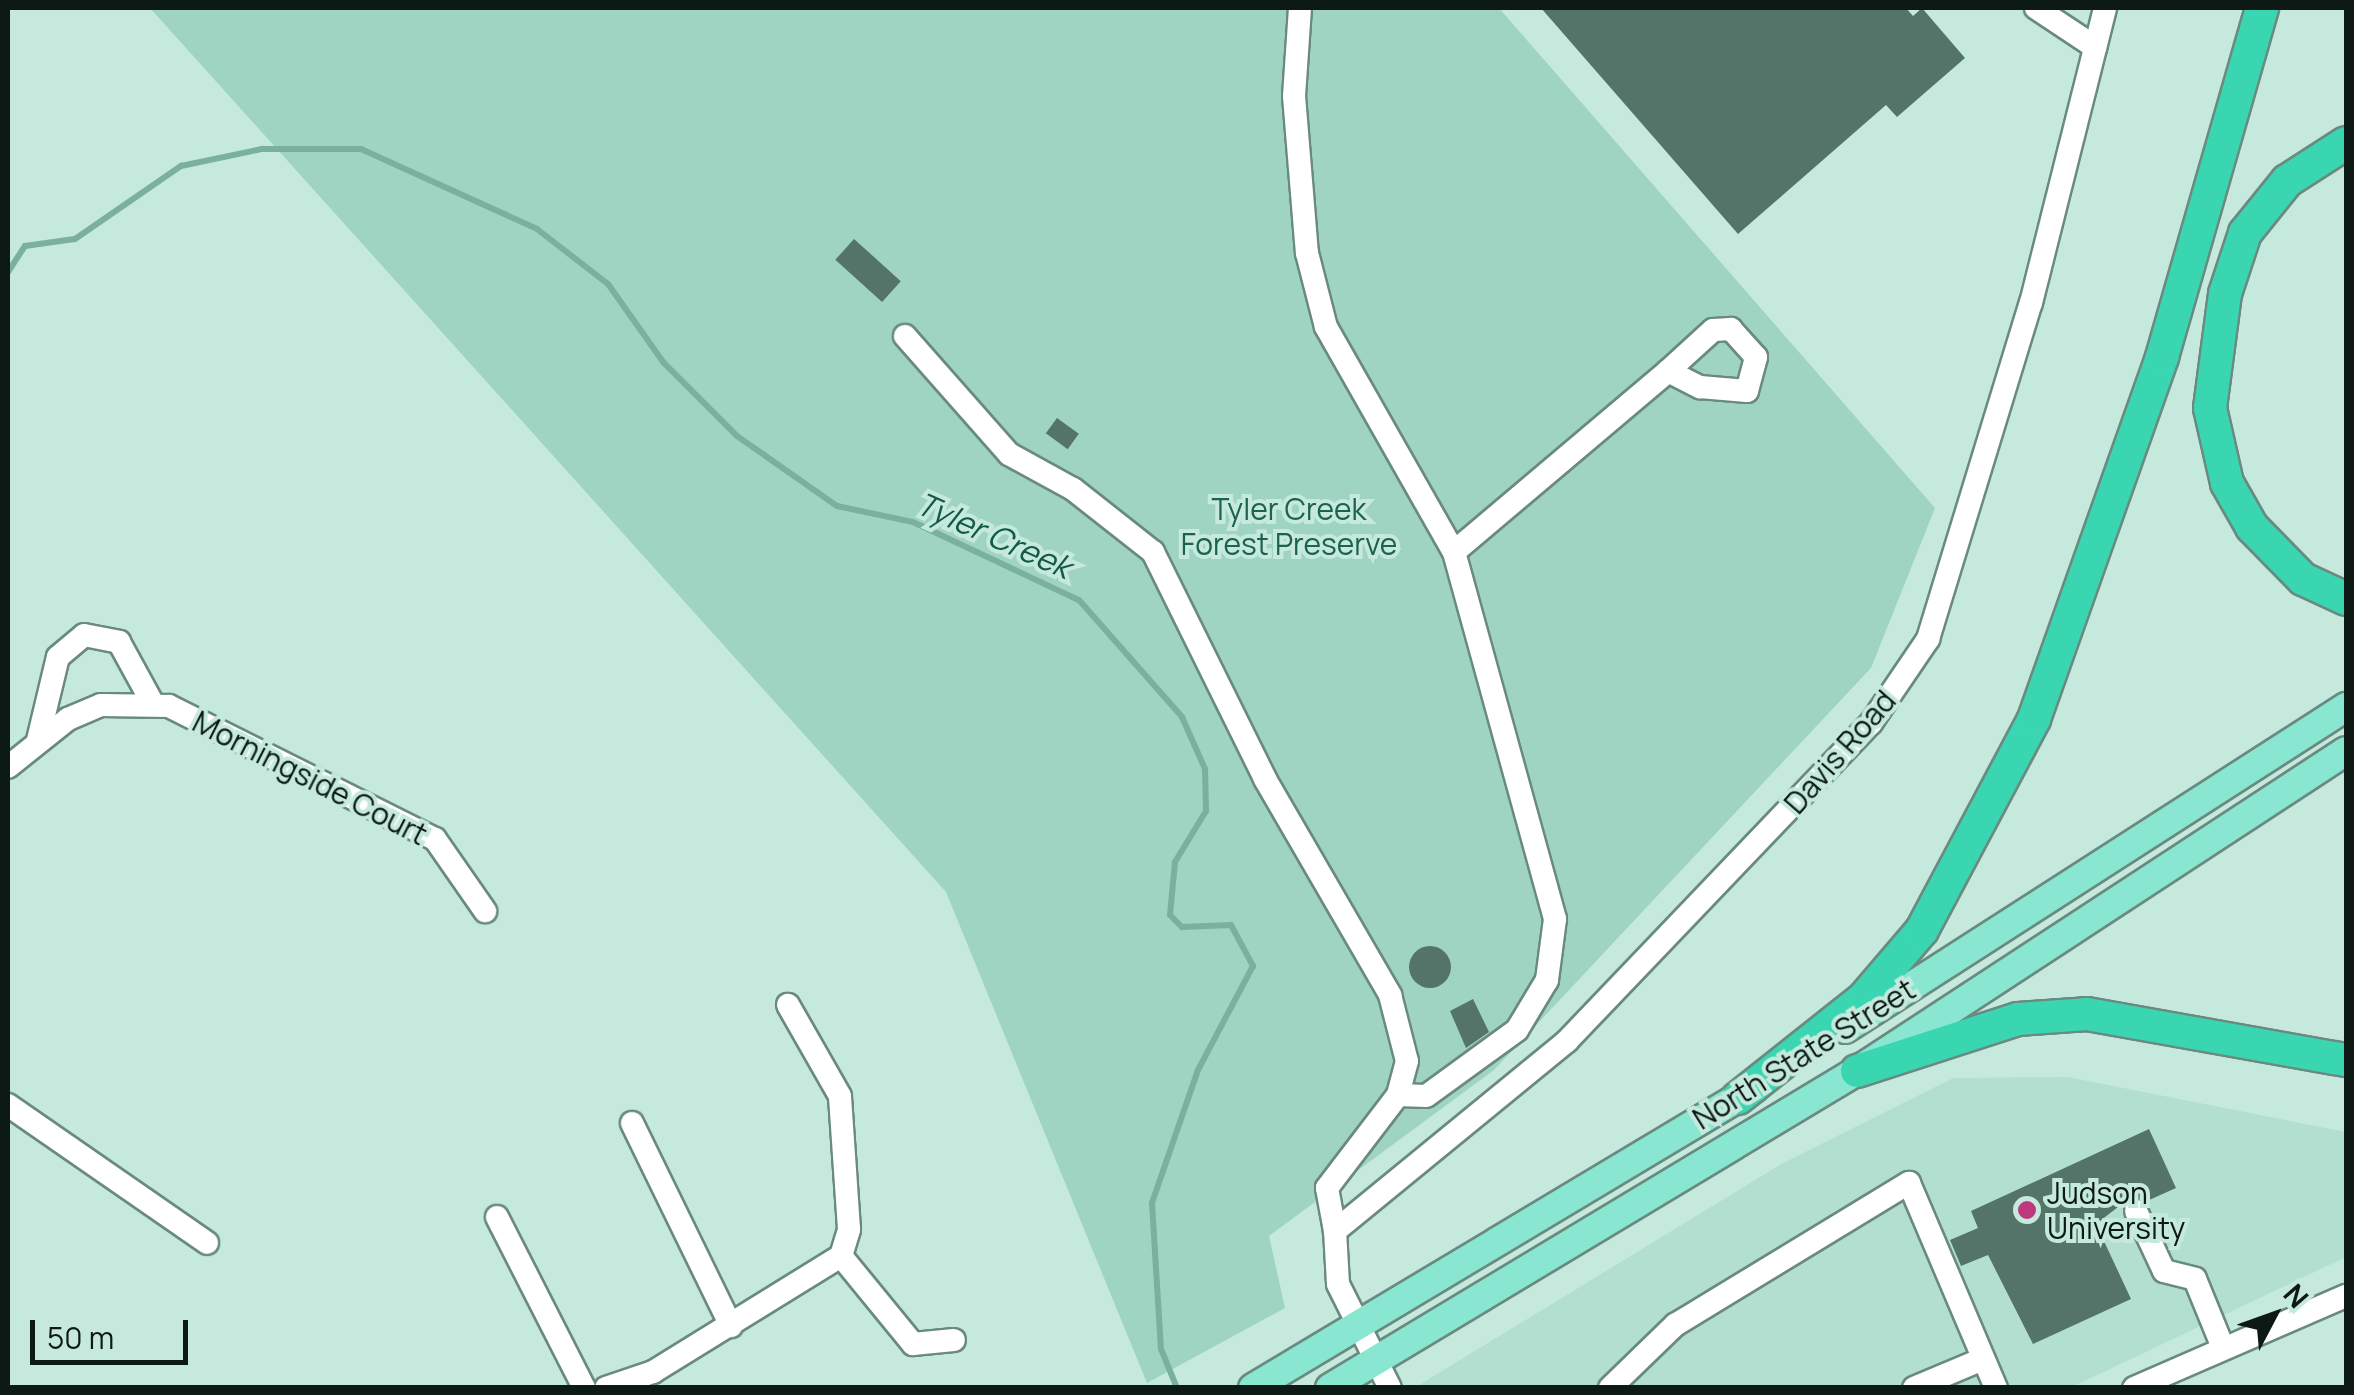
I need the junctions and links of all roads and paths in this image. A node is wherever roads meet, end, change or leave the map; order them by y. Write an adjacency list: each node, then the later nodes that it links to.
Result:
1 (1300, 8): 9 (street)
2 (2105, 8): 5 (street, Davis Road)
3 (2262, 8): 21 (highway)
4 (2043, 10): 5 (street)
5 (2095, 47): 26 (street, Davis Road)
6 (2346, 142): 10 (highway)
7 (905, 336): 20 (street)
8 (1668, 370): 9 (street)
9 (1454, 552): 20 (street)
10 (2346, 599)
11 (152, 704): 13 (street, Morningside Court); 13 (street); 16 (street, Morningside Court)
12 (2346, 707): 21 (main road, North State Street)
13 (38, 740): 15 (street)
14 (2346, 751): 19 (main road, North State Street)
15 (8, 767)
16 (485, 911)
17 (788, 1006): 28 (street)
18 (2346, 1060): 19 (highway)
19 (1857, 1071): 35 (main road, North State Street)
20 (1398, 1095): 26 (street)
21 (1738, 1098): 31 (main road, North State Street)
22 (8, 1105): 27 (street)
23 (632, 1122): 30 (street)
24 (2136, 1211): 33 (street)
25 (498, 1217): 36 (street)
26 (1335, 1231): 31 (street)
27 (207, 1244)
28 (841, 1256): 30 (street); 32 (street)
29 (2346, 1296): 33 (street)
30 (732, 1326): 37 (street)
31 (1358, 1327): 35 (street); 38 (main road, North State Street)
32 (954, 1340)
33 (2222, 1345): 44 (street)
34 (1984, 1359): 41 (street); 42 (street); 43 (street)
35 (1374, 1362): 39 (main road, North State Street); 40 (street)
36 (584, 1388)
37 (606, 1388)
38 (1253, 1388)
39 (1330, 1388)
40 (1390, 1388)
41 (1610, 1388)
42 (1914, 1388)
43 (1996, 1388)
44 (2134, 1388)

